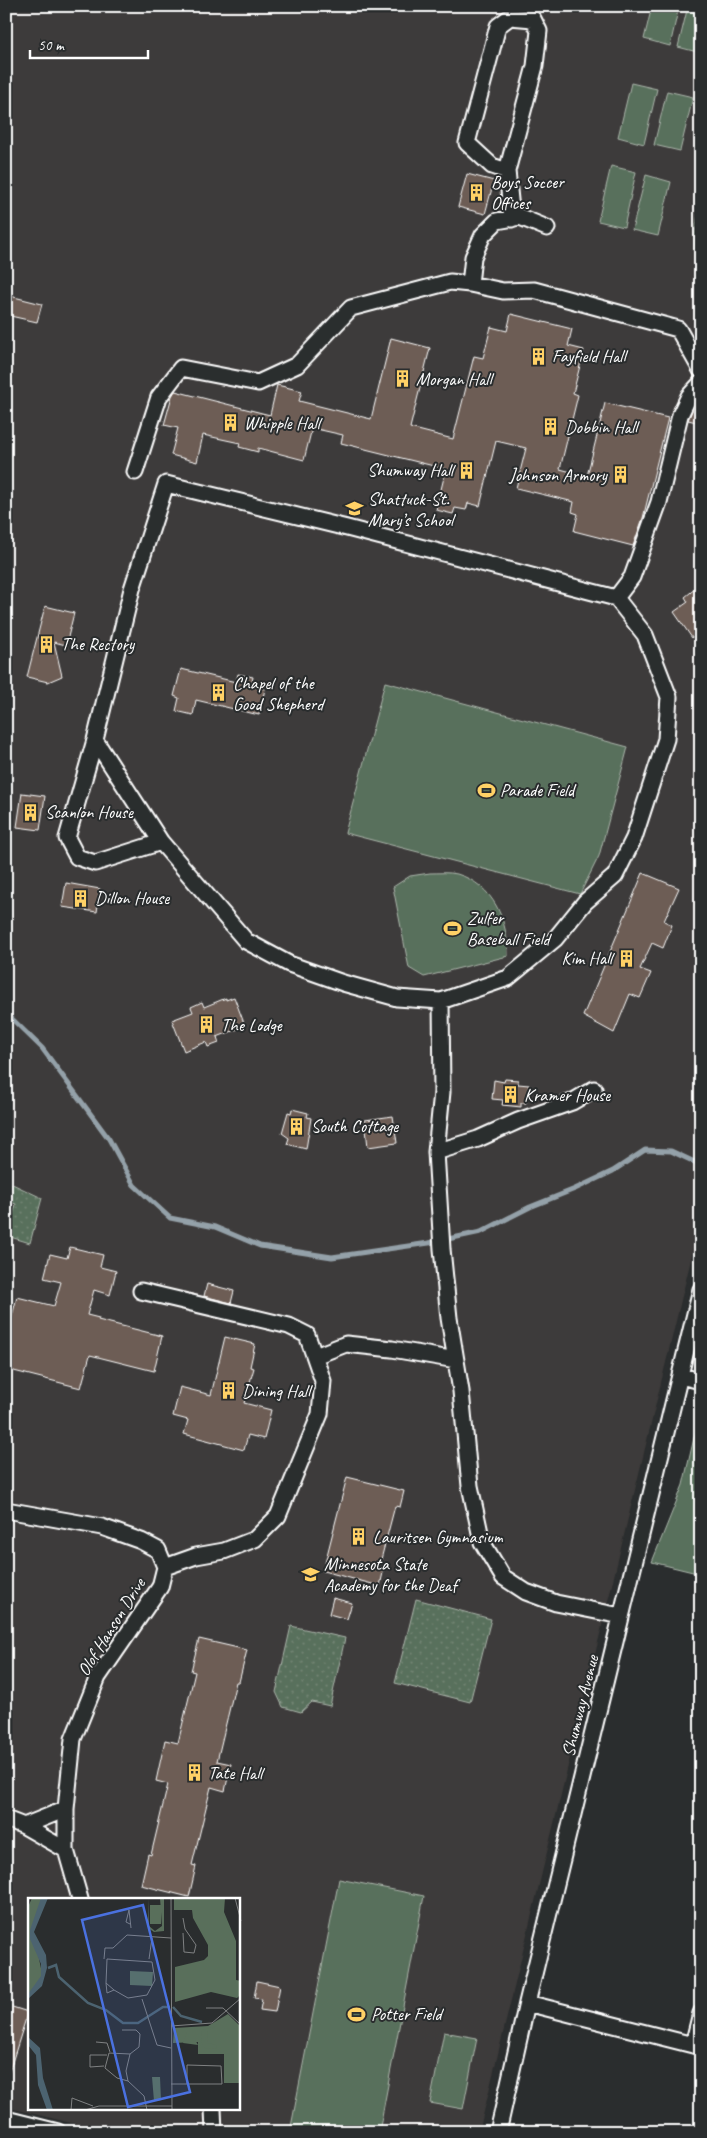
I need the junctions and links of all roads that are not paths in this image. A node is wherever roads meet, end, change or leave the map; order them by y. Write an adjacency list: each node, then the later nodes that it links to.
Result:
1 (508, 172): 1 (street); 2 (street)
2 (512, 218): 3 (street); 4 (street)
3 (546, 228)
4 (470, 284): 5 (street); 7 (street)
5 (701, 370)
6 (701, 383): 8 (street)
7 (135, 472)
8 (616, 598): 9 (street); 11 (street)
9 (96, 740): 10 (street); 10 (street)
10 (161, 842): 11 (street)
11 (441, 1001): 13 (street)
12 (594, 1090): 13 (street)
13 (436, 1152): 17 (street)
14 (701, 1289): 18 (street, Shumway Avenue)
15 (141, 1291): 16 (street)
16 (315, 1356): 17 (street); 21 (street)
17 (456, 1360): 22 (street)
18 (680, 1376): 19 (street); 22 (street, Shumway Avenue)
19 (701, 1381)
20 (6, 1510): 21 (street, Olof Hanson Drive)
21 (165, 1567): 23 (street, Olof Hanson Drive)
22 (621, 1616): 28 (street, Shumway Avenue)
23 (66, 1810): 25 (street); 26 (street, Olof Hanson Drive)
24 (6, 1819): 25 (street)
25 (24, 1826): 26 (street)
26 (66, 1850): 27 (street, Olof Hanson Drive)
27 (80, 1898)
28 (527, 2003): 30 (street); 35 (street, Shumway Avenue)
29 (701, 2013): 30 (street)
30 (697, 2046)
31 (213, 2110): 34 (street)
32 (6, 2119): 33 (street)
33 (58, 2132)
34 (214, 2132)
35 (498, 2132)

